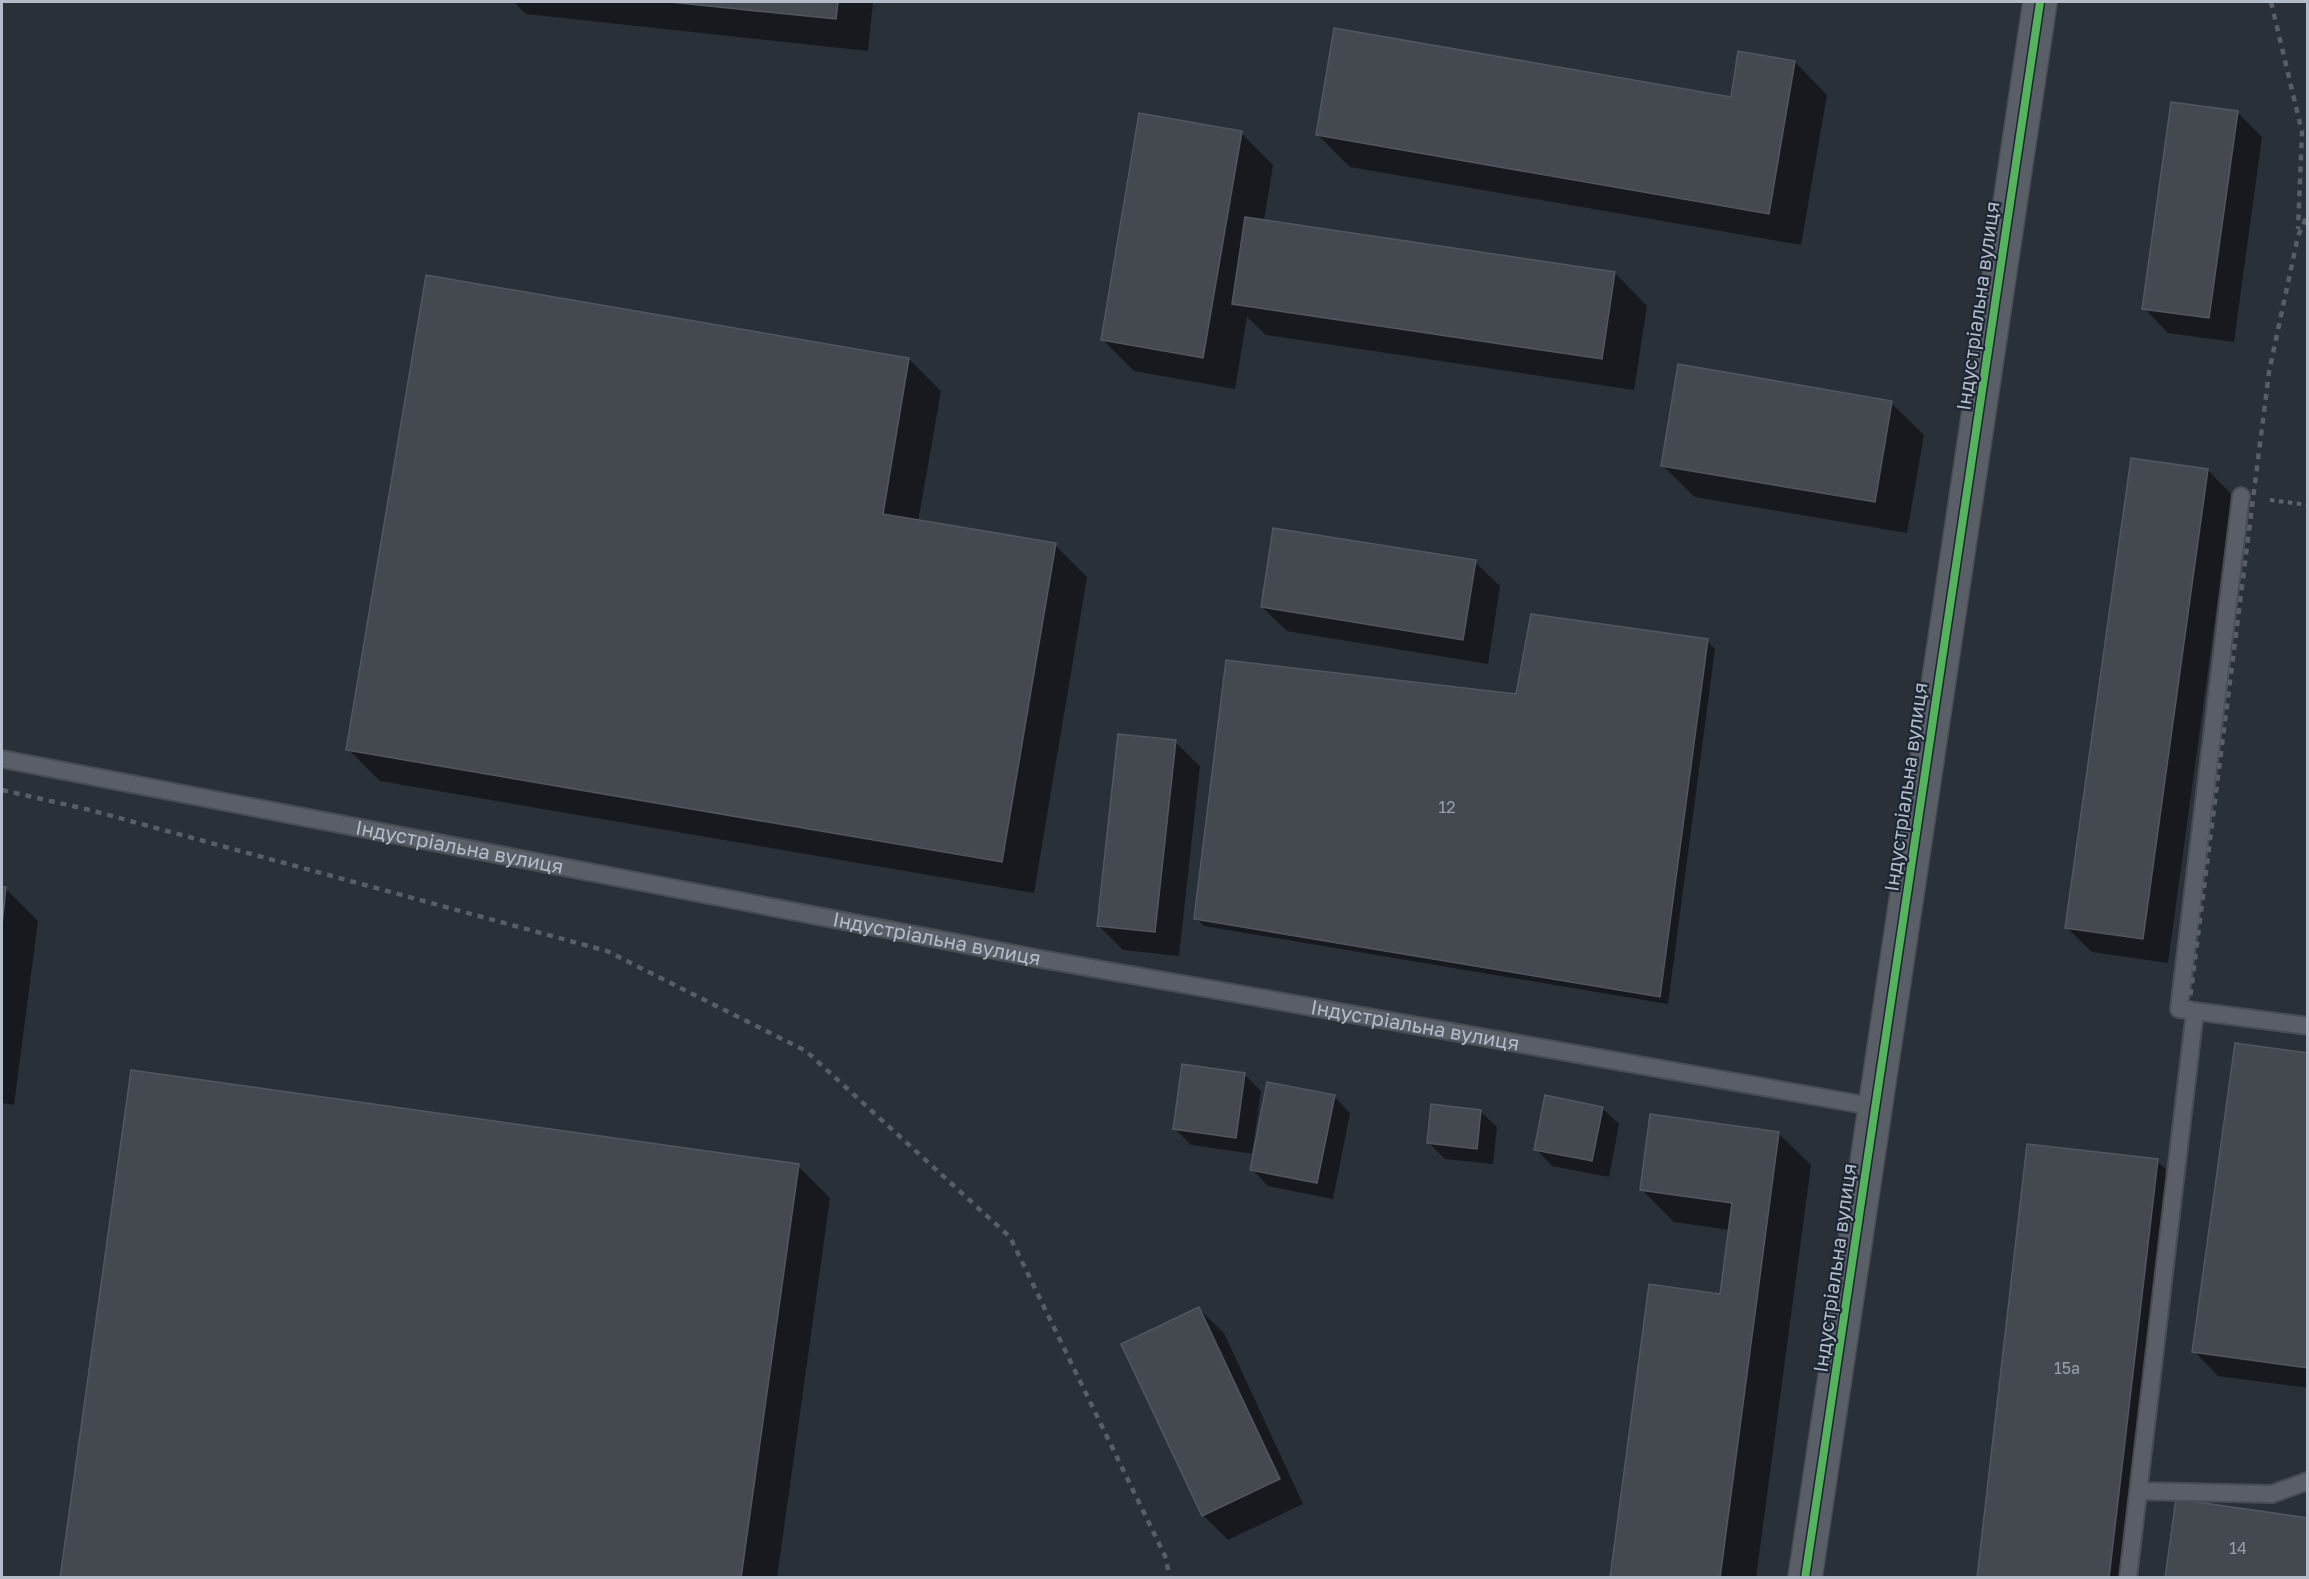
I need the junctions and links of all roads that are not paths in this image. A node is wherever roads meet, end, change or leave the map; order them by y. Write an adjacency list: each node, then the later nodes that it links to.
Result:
1 (2040, 2): 6 (street, Індустріальна вулиця)
2 (2241, 496): 4 (lane)
3 (2, 759): 6 (lane, Індустріальна вулиця)
4 (2195, 1011): 5 (lane); 8 (lane)
5 (2307, 1026)
6 (1875, 1107): 9 (street, Індустріальна вулиця)
7 (2307, 1481): 8 (lane)
8 (2139, 1491): 10 (lane)
9 (1805, 1578)
10 (2128, 1578)

